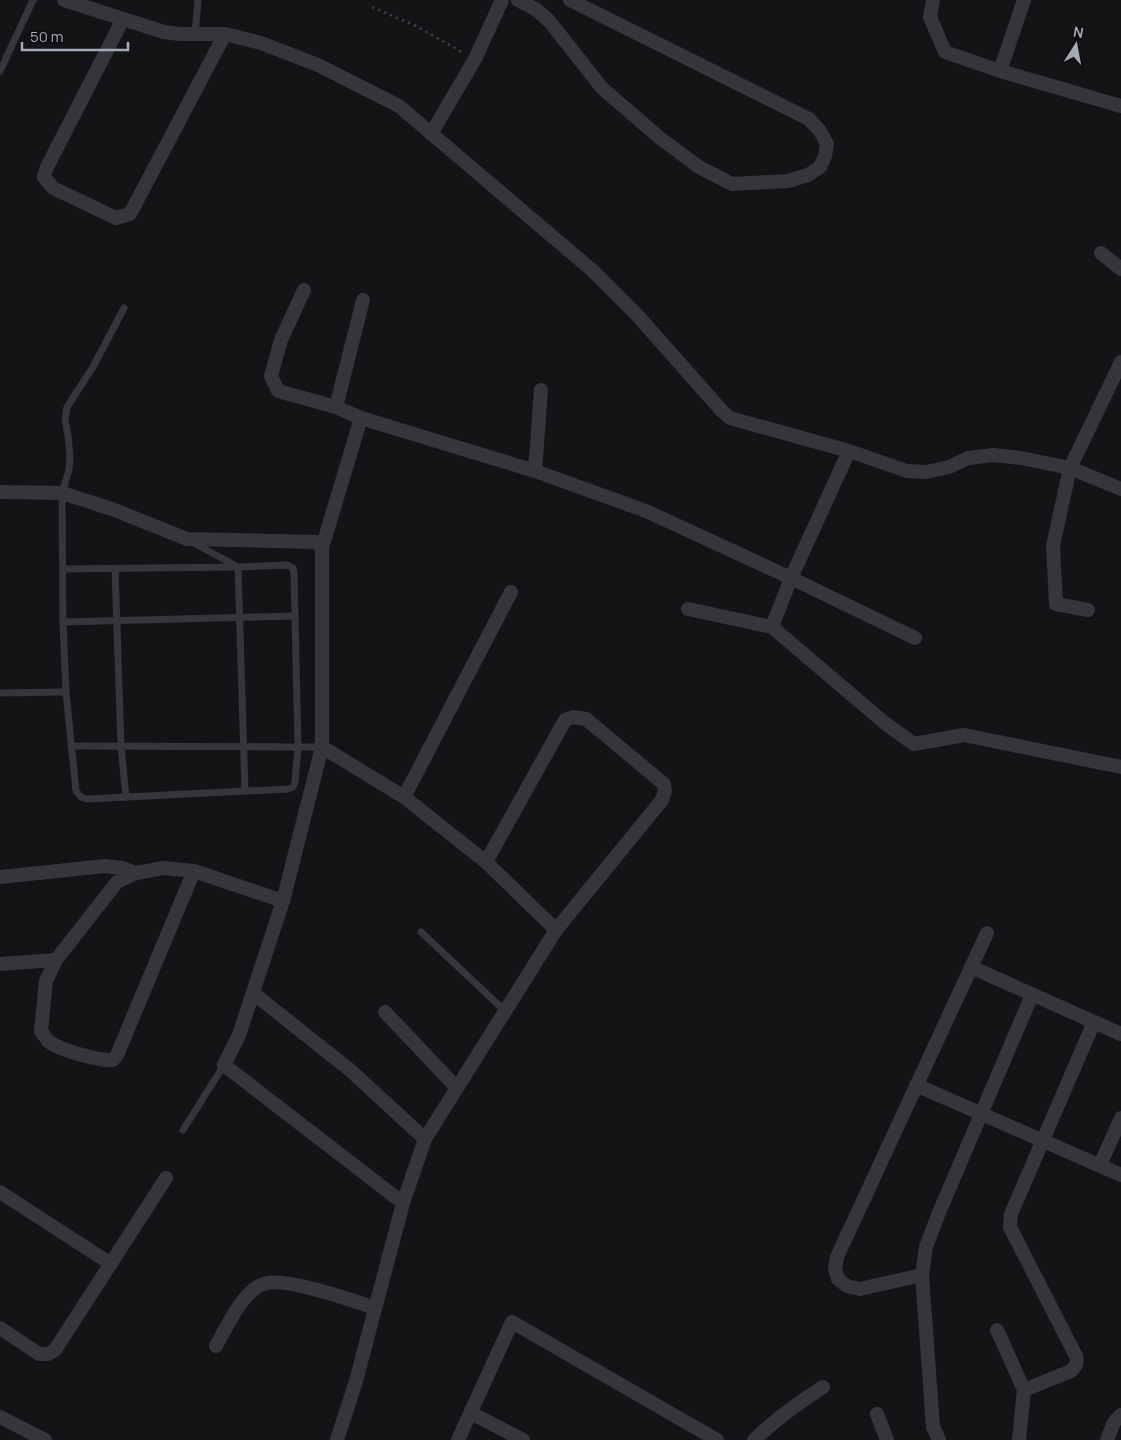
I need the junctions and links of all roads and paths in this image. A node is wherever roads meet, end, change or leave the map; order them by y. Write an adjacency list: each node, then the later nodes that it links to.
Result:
1 (33, 0): 14 (lane)
2 (64, 0): 10 (street)
3 (198, 0): 11 (lane)
4 (502, 0): 13 (street)
5 (518, 0): 6 (street)
6 (570, 0)
7 (933, 0): 15 (street)
8 (1024, 0): 15 (street)
9 (372, 7): 13 (path)
10 (123, 19): 11 (street); 12 (street)
11 (195, 34): 12 (street)
12 (225, 34): 17 (street)
13 (475, 59): 17 (street)
14 (0, 71)
15 (1000, 71): 16 (street)
16 (1121, 106)
17 (431, 134): 27 (street)
18 (1102, 253): 19 (street)
19 (1121, 269)
20 (304, 290): 25 (street)
21 (363, 300): 25 (street)
22 (124, 308): 32 (lane)
23 (1121, 362): 28 (street)
24 (541, 390): 29 (street)
25 (336, 407): 26 (street)
26 (361, 418): 29 (street); 34 (street)
27 (849, 451): 28 (street); 38 (street)
28 (1070, 468): 30 (street); 41 (street)
29 (535, 471): 38 (street)
30 (1121, 489)
31 (0, 492): 32 (street)
32 (62, 493): 33 (street); 37 (lane)
33 (187, 540): 34 (street); 35 (lane)
34 (322, 548): 54 (street)
35 (238, 567): 36 (lane); 42 (lane); 43 (lane)
36 (115, 568): 37 (lane); 44 (lane)
37 (63, 569): 45 (lane)
38 (791, 578): 46 (street); 47 (street)
39 (511, 592): 57 (street)
40 (688, 609): 46 (street)
41 (1088, 610)
42 (295, 616): 43 (lane); 53 (lane)
43 (240, 618): 44 (lane); 52 (lane)
44 (118, 621): 45 (lane); 51 (lane)
45 (63, 622): 48 (lane)
46 (772, 627): 55 (street)
47 (915, 638)
48 (66, 692): 49 (lane); 50 (lane)
49 (0, 693)
50 (71, 746): 51 (lane); 58 (lane)
51 (121, 746): 52 (lane); 58 (lane)
52 (243, 747): 53 (lane); 56 (lane)
53 (298, 747): 54 (lane); 56 (lane)
54 (322, 747): 57 (street); 63 (street)
55 (1121, 767)
56 (245, 791): 58 (lane)
57 (404, 796): 59 (street)
58 (126, 797)
59 (486, 862): 64 (street); 64 (street)
60 (194, 871): 61 (street); 63 (street); 67 (street)
61 (136, 873): 62 (street); 67 (street)
62 (0, 878)
63 (283, 901): 70 (street)
64 (556, 930): 73 (street)
65 (421, 932): 73 (lane)
66 (987, 933): 69 (street)
67 (56, 960): 68 (street)
68 (0, 964)
69 (971, 967): 71 (street); 77 (street)
70 (252, 993): 76 (street); 82 (street)
71 (1032, 995): 74 (street); 79 (street)
72 (385, 1012): 78 (street)
73 (505, 1012): 78 (street)
74 (1094, 1022): 75 (street); 83 (street)
75 (1121, 1034)
76 (224, 1065): 81 (lane); 88 (street)
77 (916, 1085): 79 (street); 90 (street)
78 (457, 1088): 82 (street)
79 (981, 1113): 83 (street); 90 (street)
80 (1121, 1118): 84 (street)
81 (184, 1130)
82 (425, 1139): 88 (street)
83 (1042, 1142): 84 (street); 96 (street)
84 (1100, 1165): 85 (street)
85 (1121, 1175)
86 (166, 1178): 89 (street)
87 (0, 1192): 89 (street)
88 (402, 1203): 91 (street)
89 (111, 1264): 92 (street)
90 (922, 1275): 108 (street)
91 (376, 1308): 94 (street); 102 (street)
92 (0, 1328)
93 (996, 1330): 96 (street)
94 (216, 1346)
95 (823, 1387): 106 (street)
96 (1024, 1390): 109 (street)
97 (471, 1413): 103 (street); 104 (street); 105 (street)
98 (877, 1414): 107 (street)
99 (1121, 1414): 110 (street)
100 (0, 1417): 101 (street)
101 (45, 1440)
102 (337, 1440)
103 (458, 1440)
104 (523, 1440)
105 (717, 1440)
106 (754, 1440)
107 (887, 1440)
108 (939, 1440)
109 (1019, 1440)
110 (1107, 1440)

